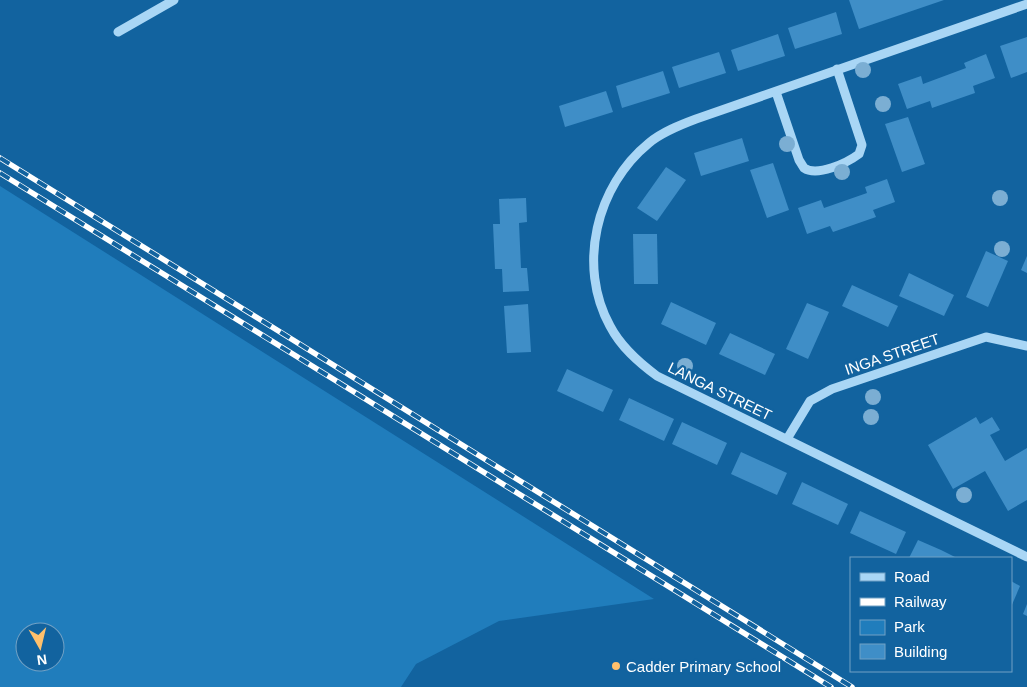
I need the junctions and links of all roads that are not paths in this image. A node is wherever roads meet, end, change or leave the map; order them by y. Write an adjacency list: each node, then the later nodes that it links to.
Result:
1 (174, 0): 3 (street)
2 (1027, 4): 4 (street, LANGA STREET)
3 (118, 32)
4 (837, 69): 5 (street, LANGA STREET); 5 (street)
5 (776, 92): 7 (street, LANGA STREET)
6 (1027, 346): 7 (street, INGA STREET)
7 (787, 439): 8 (street, LANGA STREET)
8 (1027, 557)

